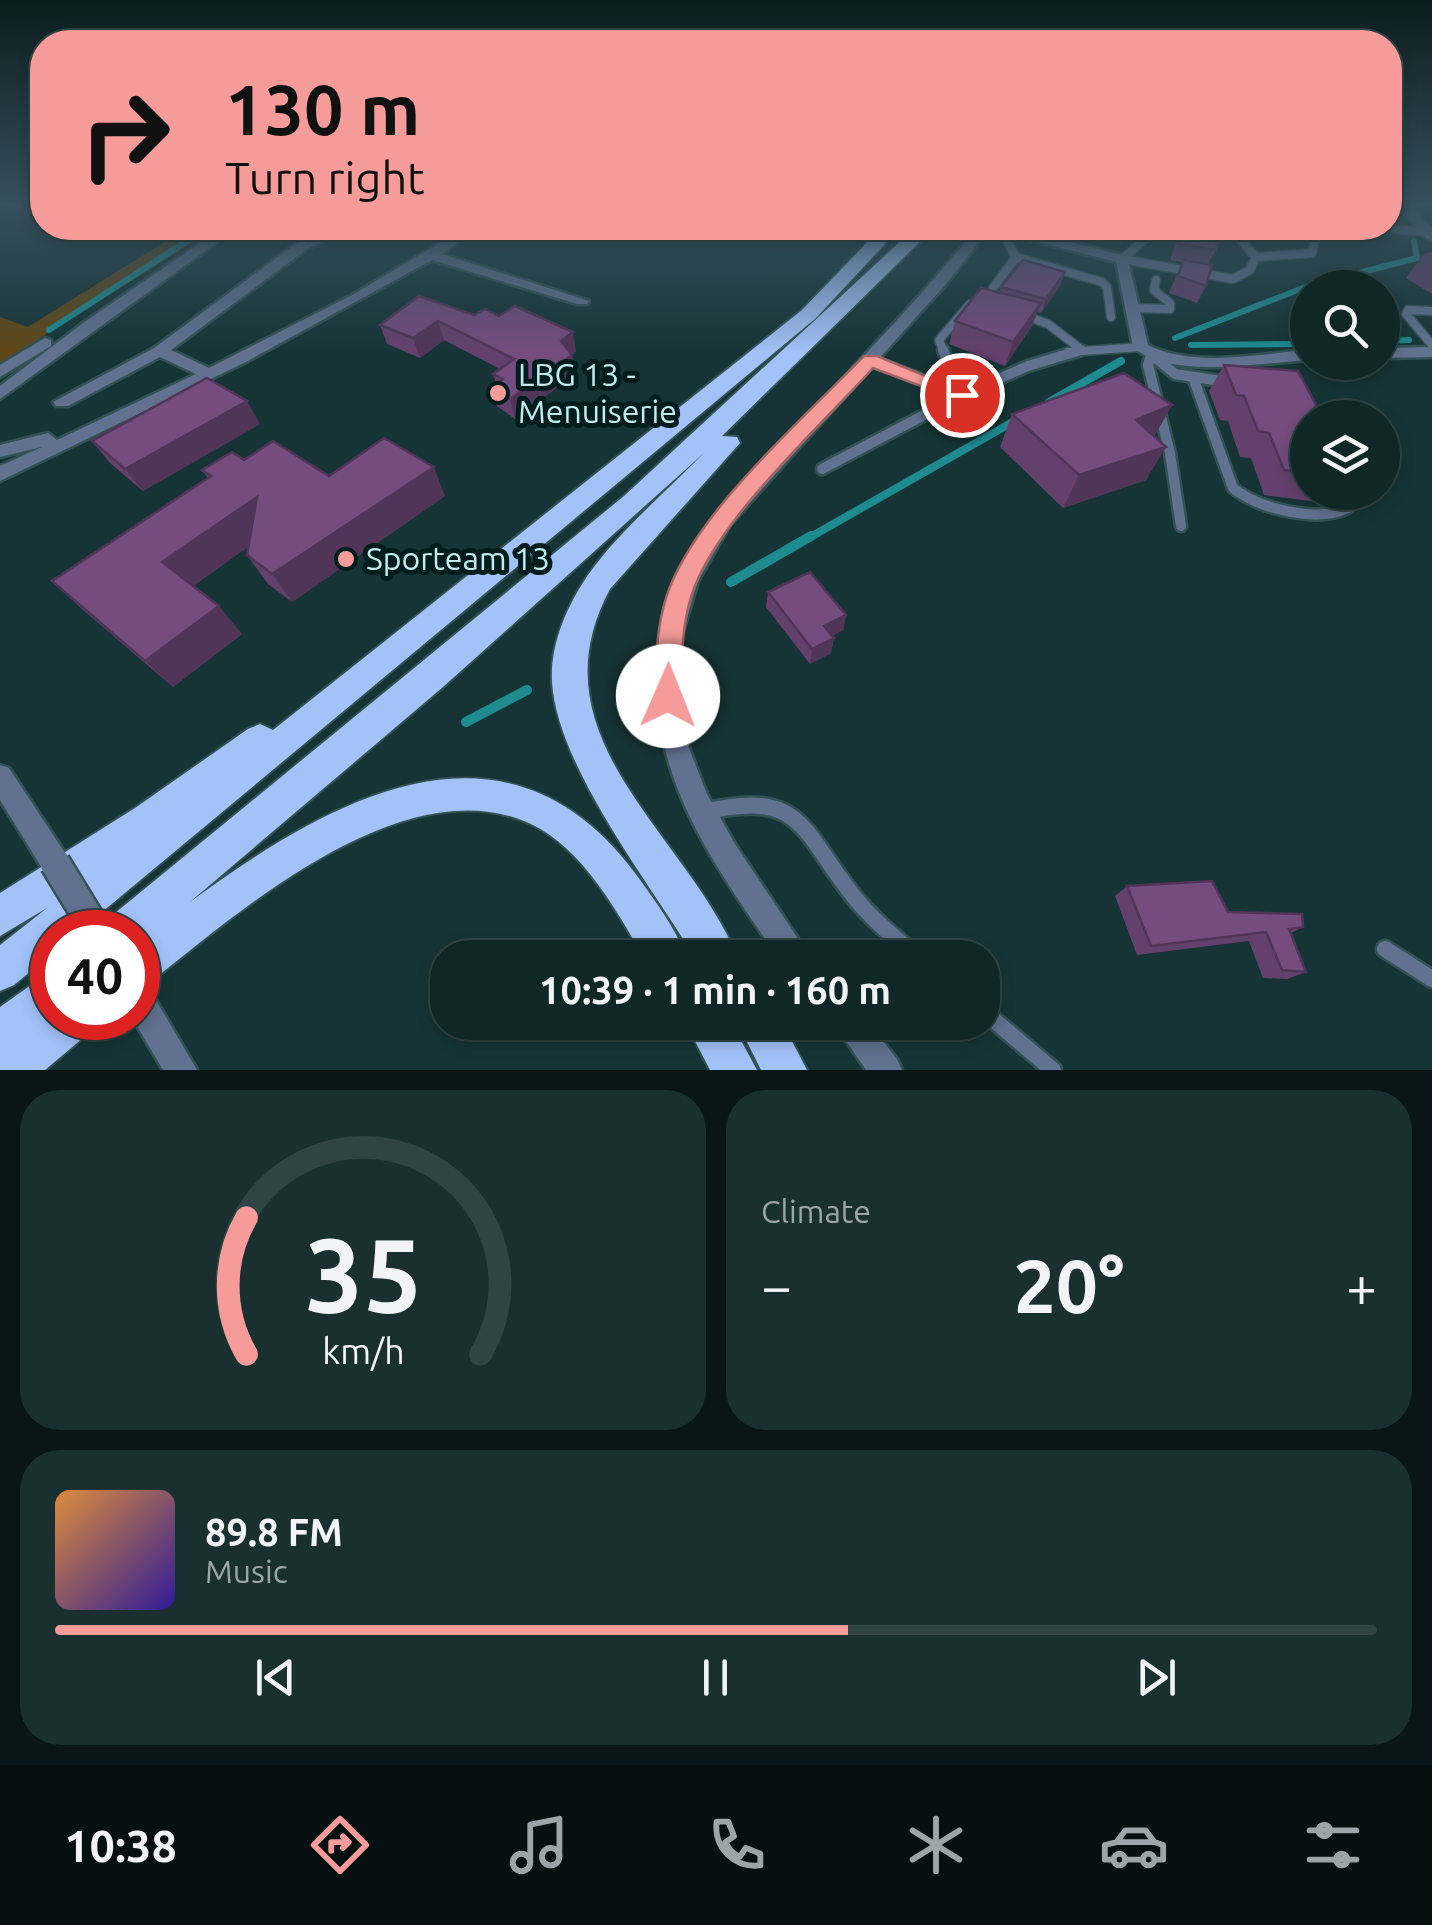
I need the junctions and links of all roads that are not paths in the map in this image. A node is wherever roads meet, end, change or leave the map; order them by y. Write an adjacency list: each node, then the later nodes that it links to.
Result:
1 (190, 253): 33 (street)
2 (194, 253): 37 (street)
3 (293, 253): 28 (street)
4 (434, 253): 14 (street)
5 (868, 253): 41 (highway)
6 (899, 253): 51 (highway)
7 (915, 253): 54 (highway)
8 (962, 253): 32 (street)
9 (1014, 253): 15 (lane)
10 (1099, 253): 17 (street)
11 (1134, 253): 17 (lane)
12 (1250, 253): 16 (lane)
13 (1312, 253): 16 (lane)
14 (431, 255): 20 (street); 34 (street)
15 (1016, 257): 19 (lane); 25 (lane)
16 (1256, 258): 17 (lane)
17 (1122, 259): 23 (street)
18 (1156, 280): 23 (lane)
19 (992, 288)
20 (582, 301)
21 (986, 302): 38 (lane)
22 (1004, 308): 26 (lane)
23 (1134, 308): 29 (street)
24 (1432, 311): 27 (lane)
25 (1110, 317)
26 (1078, 347): 29 (lane); 38 (lane)
27 (1432, 348): 30 (street)
28 (160, 351): 34 (street); 39 (street)
29 (1146, 351): 31 (street); 35 (lane); 47 (lane)
30 (1400, 351)
31 (1290, 357)
32 (870, 360): 38 (lane); 49 (street)
33 (0, 372)
34 (200, 377): 40 (street); 43 (street)
35 (1194, 380): 36 (lane); 44 (lane)
36 (1232, 382)
37 (0, 394)
38 (962, 395): 42 (lane)
39 (62, 402)
40 (0, 452)
41 (640, 455): 52 (highway); 59 (highway)
42 (822, 470)
43 (0, 474)
44 (1290, 508)
45 (1305, 510): 46 (lane)
46 (1344, 510)
47 (1181, 526)
48 (0, 777): 50 (street, bridge)
49 (700, 812): 55 (street); 56 (lane)
50 (84, 910)
51 (151, 910)
52 (0, 916)
53 (655, 940): 58 (highway)
54 (706, 940)
55 (783, 940)
56 (897, 940)
57 (1385, 949): 60 (lane)
58 (160, 950)
59 (0, 971)
60 (1432, 980)
61 (30, 1009): 63 (highway)
62 (1000, 1025): 74 (lane)
63 (0, 1034)
64 (160, 1036): 70 (street)
65 (47, 1040): 69 (highway)
66 (717, 1040): 71 (highway)
67 (768, 1040): 72 (highway)
68 (862, 1040): 73 (street)
69 (11, 1070)
70 (181, 1070)
71 (735, 1070)
72 (785, 1070)
73 (886, 1070)
74 (1053, 1070)

